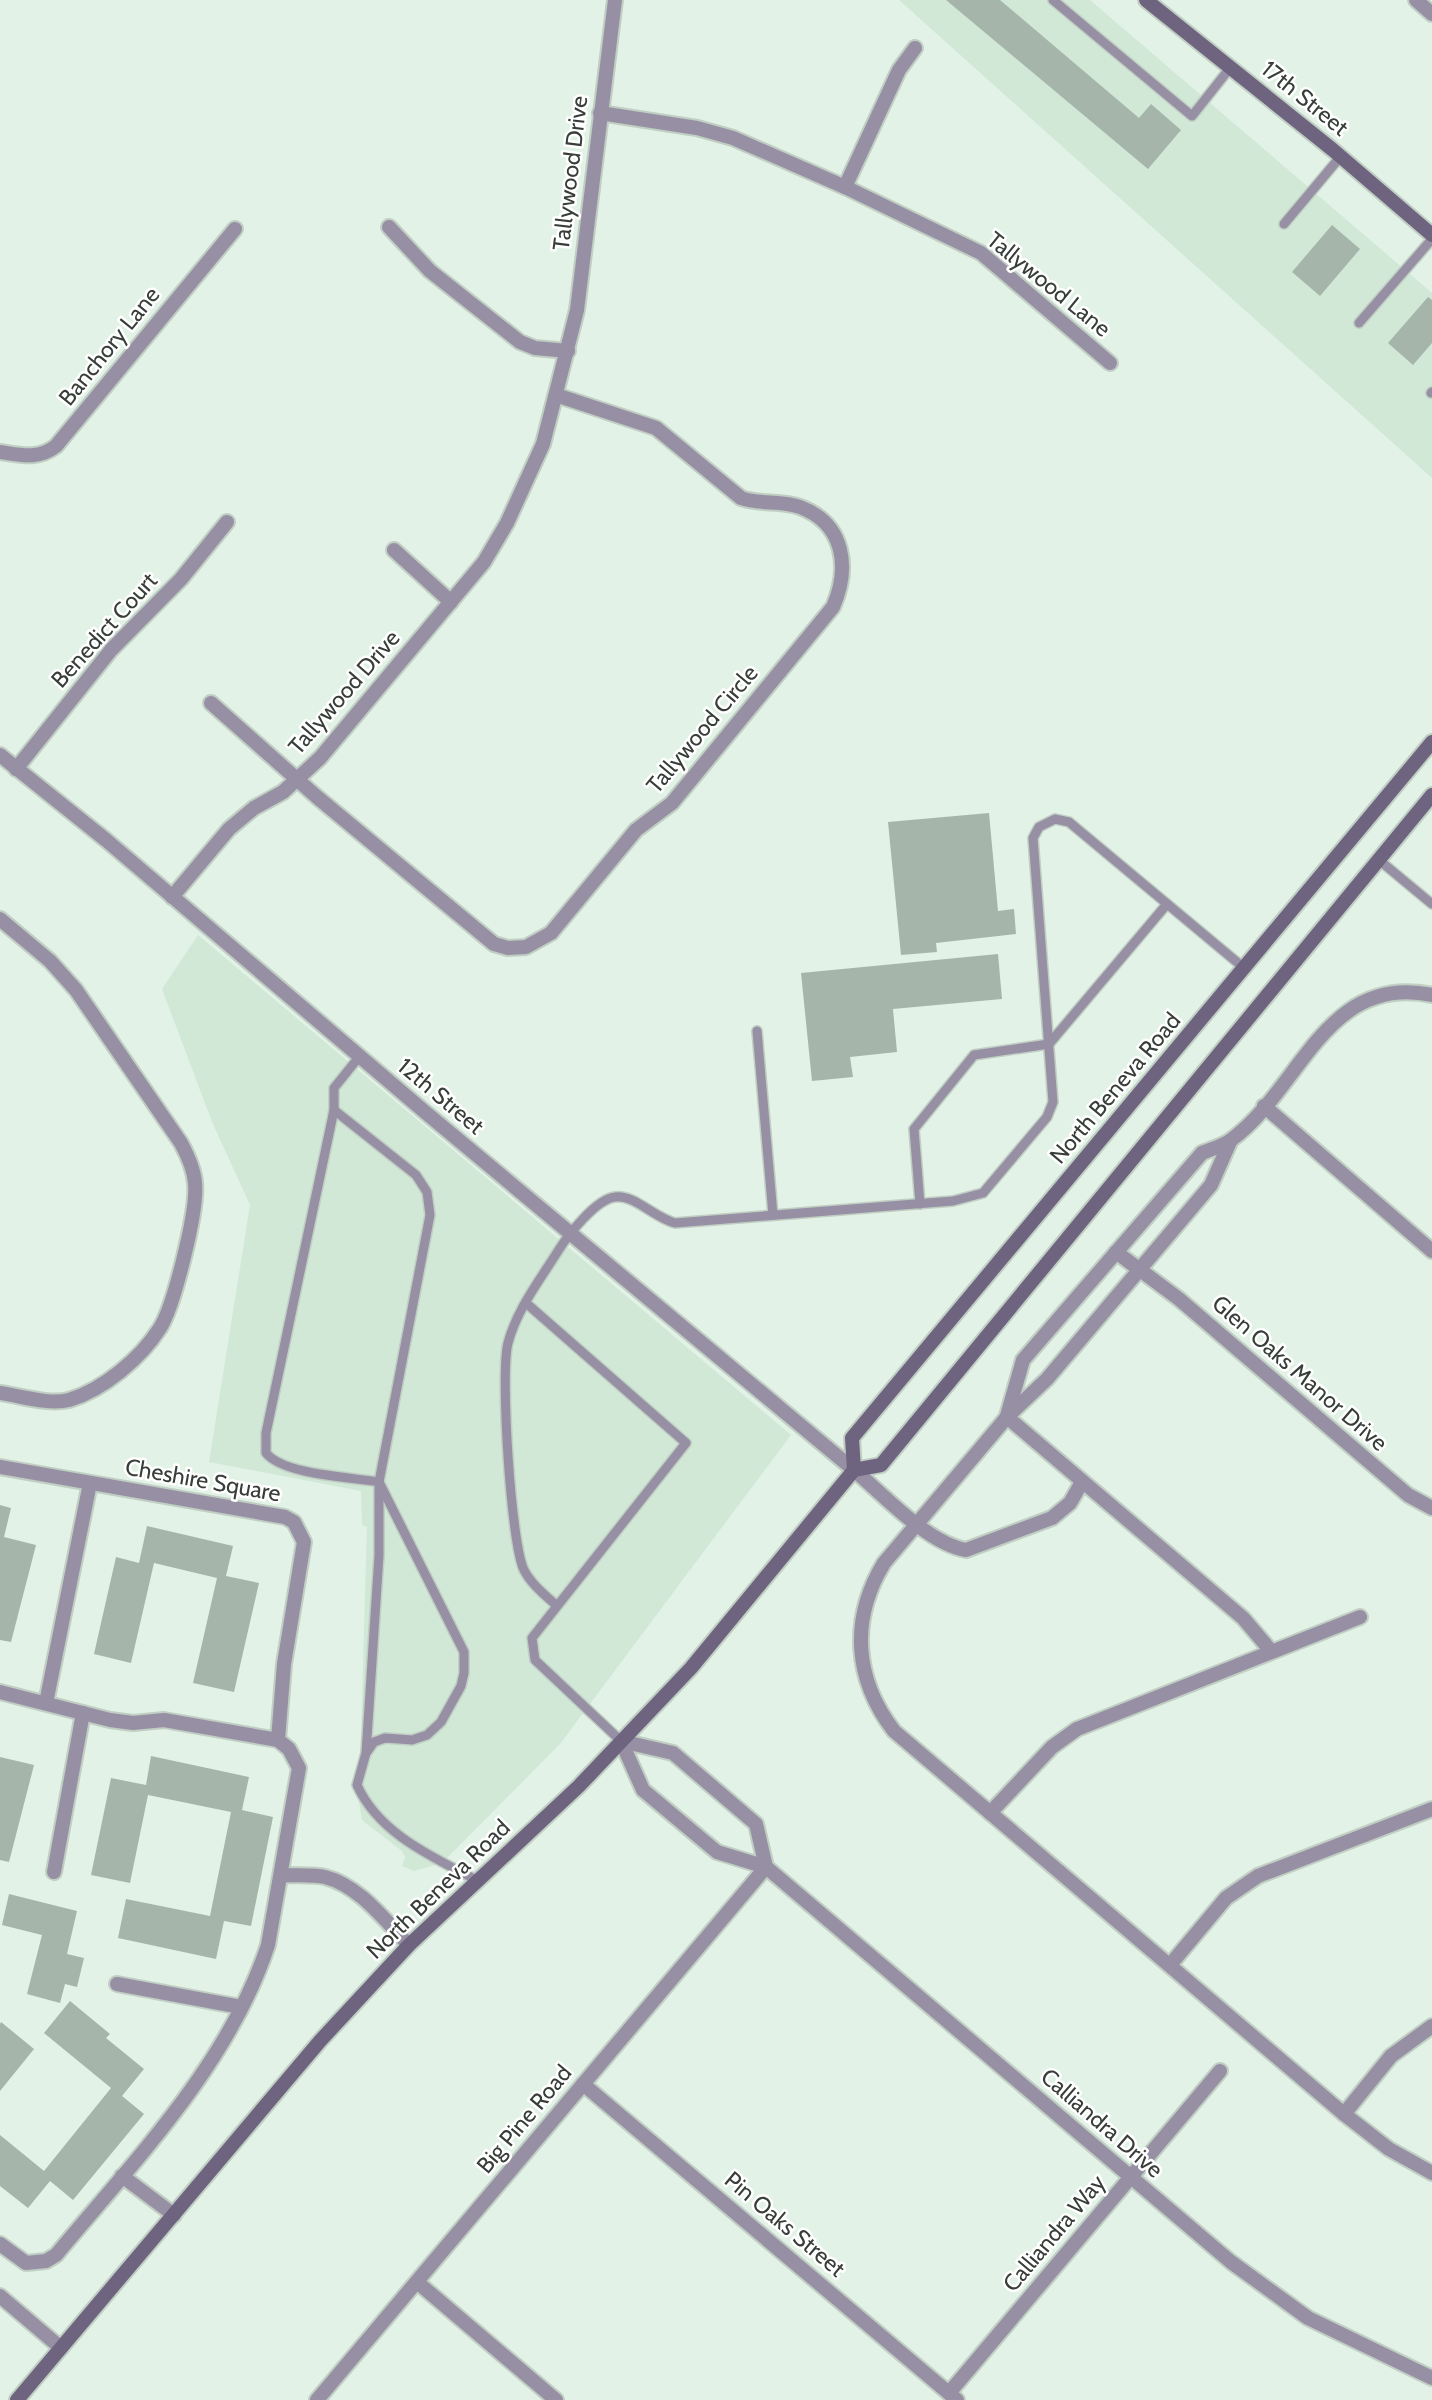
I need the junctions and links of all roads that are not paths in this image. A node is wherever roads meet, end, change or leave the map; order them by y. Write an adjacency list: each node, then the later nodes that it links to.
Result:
1 (615, 0): 8 (street, Tallywood Drive)
2 (1053, 0): 7 (lane)
3 (1146, 0): 7 (main road, 17th Street)
4 (1416, 0): 5 (street)
5 (1432, 14)
6 (915, 48): 10 (street)
7 (1230, 68): 9 (main road, 17th Street)
8 (600, 113): 10 (street, Tallywood Lane); 16 (street, Tallywood Drive)
9 (1341, 156): 11 (lane); 14 (main road, 17th Street)
10 (845, 187): 17 (street, Tallywood Lane)
11 (1283, 224)
12 (389, 227): 16 (street)
13 (235, 229): 19 (street, Banchory Lane)
14 (1432, 237): 15 (lane)
15 (1359, 323)
16 (568, 351): 18 (street, Tallywood Drive)
17 (1110, 363)
18 (556, 395): 22 (street, Tallywood Drive); 27 (street, Tallywood Circle)
19 (0, 452)
20 (227, 522): 26 (street, Benedict Court)
21 (394, 551): 22 (street)
22 (451, 602): 27 (street, Tallywood Drive)
23 (211, 703): 27 (street, Tallywood Drive)
24 (1432, 742): 34 (main road, North Beneva Road)
25 (0, 755): 26 (street, 12th Street)
26 (16, 769): 30 (street, 12th Street)
27 (297, 779): 30 (street, Tallywood Drive)
28 (1432, 795): 29 (main road)
29 (1378, 860): 32 (lane); 52 (main road)
30 (172, 897): 38 (street, 12th Street)
31 (1167, 904): 34 (lane); 37 (lane); 37 (lane)
32 (1432, 904)
33 (0, 919): 49 (street)
34 (1244, 968): 52 (main road, North Beneva Road)
35 (1432, 995): 39 (street)
36 (757, 1031): 43 (lane)
37 (1049, 1044): 42 (lane); 42 (lane)
38 (359, 1057): 40 (lane); 44 (street, 12th Street)
39 (1264, 1107): 41 (street); 45 (street)
40 (334, 1110): 53 (lane); 53 (lane)
41 (1230, 1142): 46 (street); 47 (street)
42 (920, 1204): 43 (lane)
43 (774, 1216): 44 (lane)
44 (569, 1234): 48 (lane); 52 (street, 12th Street)
45 (1432, 1251)
46 (1116, 1252): 47 (street, Glen Oaks Manor Drive); 50 (street)
47 (1139, 1271): 50 (street); 56 (street, Glen Oaks Manor Drive)
48 (526, 1303): 58 (lane); 58 (lane)
49 (0, 1393)
50 (1007, 1417): 54 (street); 57 (street)
51 (0, 1467): 55 (street, Cheshire Square)
52 (854, 1470): 57 (street); 65 (main road, North Beneva Road)
53 (379, 1482): 66 (lane); 66 (lane)
54 (1082, 1482): 57 (street); 60 (street)
55 (90, 1483): 62 (street, Cheshire Square); 64 (street, Cheshire Square)
56 (1432, 1508)
57 (917, 1524): 68 (street)
58 (556, 1605): 65 (lane)
59 (1360, 1616): 60 (street)
60 (1271, 1651): 68 (street)
61 (0, 1692): 62 (street)
62 (46, 1703): 63 (street)
63 (83, 1713): 64 (street); 70 (street)
64 (278, 1740): 71 (street)
65 (621, 1741): 69 (street, Calliandra Drive); 69 (street); 72 (main road, North Beneva Road)
66 (366, 1753): 72 (lane)
67 (1432, 1809): 74 (street)
68 (990, 1813): 74 (street)
69 (766, 1867): 79 (street, Big Pine Road); 83 (street, Calliandra Drive)
70 (54, 1872)
71 (281, 1875): 73 (street); 76 (street)
72 (478, 1881): 73 (main road, North Beneva Road)
73 (409, 1945): 84 (main road, North Beneva Road)
74 (1170, 1965): 80 (street)
75 (117, 1984): 76 (street)
76 (241, 2007): 82 (street)
77 (1432, 2026): 80 (street)
78 (1220, 2071): 83 (street, Calliandra Way)
79 (583, 2084): 86 (street, Big Pine Road); 90 (street, Pin Oaks Street)
80 (1345, 2114): 81 (street)
81 (1432, 2173)
82 (122, 2176): 84 (street); 85 (street)
83 (1131, 2177): 89 (street, Calliandra Drive); 90 (street, Calliandra Way)
84 (174, 2215): 88 (main road, North Beneva Road)
85 (0, 2244)
86 (417, 2282): 92 (street, Big Pine Road); 93 (street)
87 (0, 2296): 88 (street)
88 (61, 2348): 91 (main road, North Beneva Road)
89 (1432, 2378)
90 (953, 2396)
91 (17, 2400)
92 (317, 2400)
93 (556, 2400)

